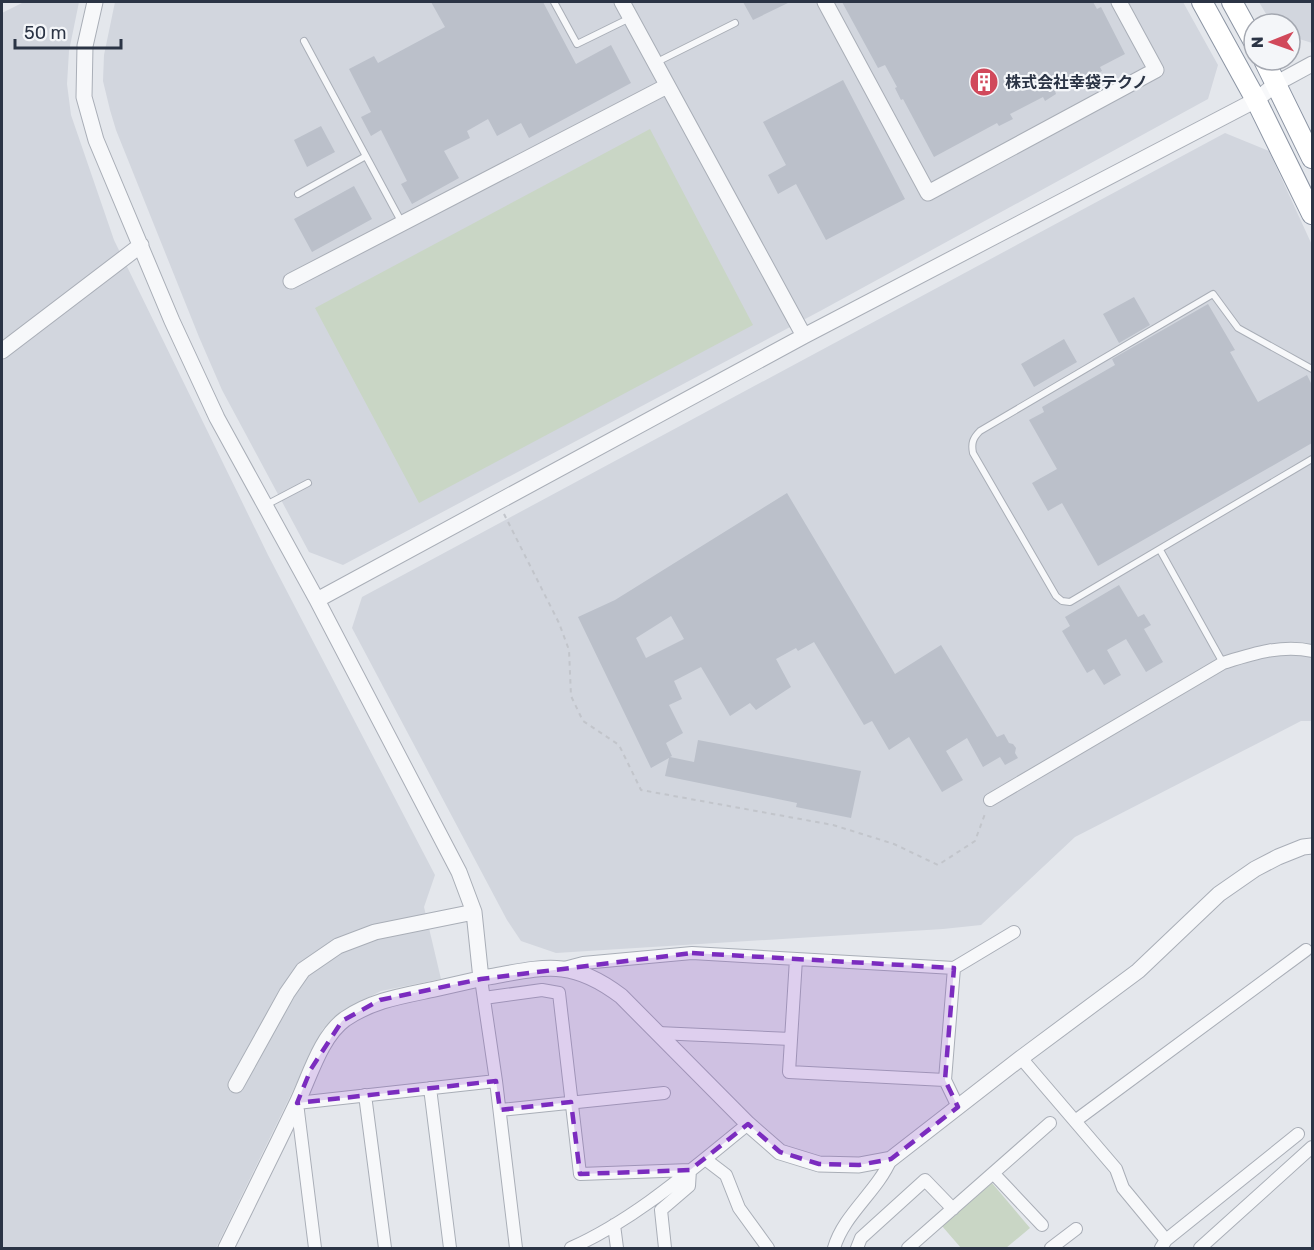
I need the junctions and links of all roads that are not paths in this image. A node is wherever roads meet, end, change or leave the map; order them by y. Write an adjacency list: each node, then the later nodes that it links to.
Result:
1 (95, 2): 23 (street)
2 (554, 2): 8 (lane)
3 (622, 2): 8 (street)
4 (825, 2): 5 (street)
5 (1119, 2)
6 (1202, 2): 17 (highway)
7 (1232, 2): 9 (highway)
8 (630, 17): 12 (street)
9 (1242, 20)
10 (735, 23): 12 (lane)
11 (304, 41): 18 (lane)
12 (655, 64): 16 (street)
13 (1312, 64): 15 (street)
14 (1271, 72): 15 (highway)
15 (1277, 83): 17 (street); 19 (highway)
16 (667, 86): 22 (street); 25 (street)
17 (1256, 100): 21 (highway); 25 (street)
18 (366, 156): 20 (lane); 22 (lane)
19 (1312, 158)
20 (298, 194)
21 (1312, 214)
22 (402, 224): 24 (street)
23 (141, 245): 26 (street); 30 (street)
24 (291, 281)
25 (804, 336): 32 (street)
26 (2, 351)
27 (1312, 369): 31 (lane)
28 (1312, 459): 31 (lane)
29 (308, 483): 30 (lane)
30 (265, 506): 32 (street)
31 (1160, 550): 34 (lane)
32 (317, 600): 37 (street)
33 (1312, 651): 34 (street)
34 (1223, 663): 35 (street)
35 (990, 800)
36 (1312, 846): 47 (street)
37 (474, 912): 43 (street); 50 (street)
38 (1014, 932): 42 (street)
39 (1306, 950): 58 (street)
40 (796, 959): 41 (street); 42 (street); 46 (street)
41 (564, 968): 43 (street); 45 (street)
42 (954, 968): 48 (street)
43 (481, 979): 44 (street); 55 (street)
44 (484, 998): 49 (street); 54 (street)
45 (658, 1033): 46 (street); 59 (street)
46 (791, 1039): 48 (street)
47 (1021, 1058): 56 (street); 58 (street)
48 (945, 1080): 56 (street)
49 (496, 1081): 51 (street); 57 (street)
50 (236, 1085)
51 (430, 1088): 53 (street); 75 (street)
52 (664, 1093): 54 (street)
53 (365, 1095): 55 (street); 74 (street)
54 (571, 1102): 57 (street); 65 (street)
55 (297, 1103): 72 (street); 73 (street)
56 (958, 1107): 64 (street)
57 (500, 1110): 76 (street)
58 (1075, 1121): 71 (street)
59 (748, 1124): 63 (street); 64 (street)
60 (1050, 1124): 66 (street)
61 (1298, 1134): 71 (street)
62 (1312, 1147): 85 (street)
63 (705, 1159): 65 (street); 80 (street)
64 (891, 1160): 81 (street)
65 (690, 1170): 68 (street); 79 (street)
66 (993, 1173): 67 (street); 69 (street)
67 (953, 1209): 82 (street); 83 (street)
68 (614, 1225): 77 (street); 78 (street)
69 (1042, 1225)
70 (1076, 1229): 84 (street)
71 (1163, 1244)
72 (226, 1248)
73 (315, 1248)
74 (385, 1248)
75 (450, 1248)
76 (516, 1248)
77 (571, 1248)
78 (617, 1248)
79 (665, 1248)
80 (768, 1248)
81 (834, 1248)
82 (857, 1248)
83 (908, 1248)
84 (1051, 1248)
85 (1200, 1248)

